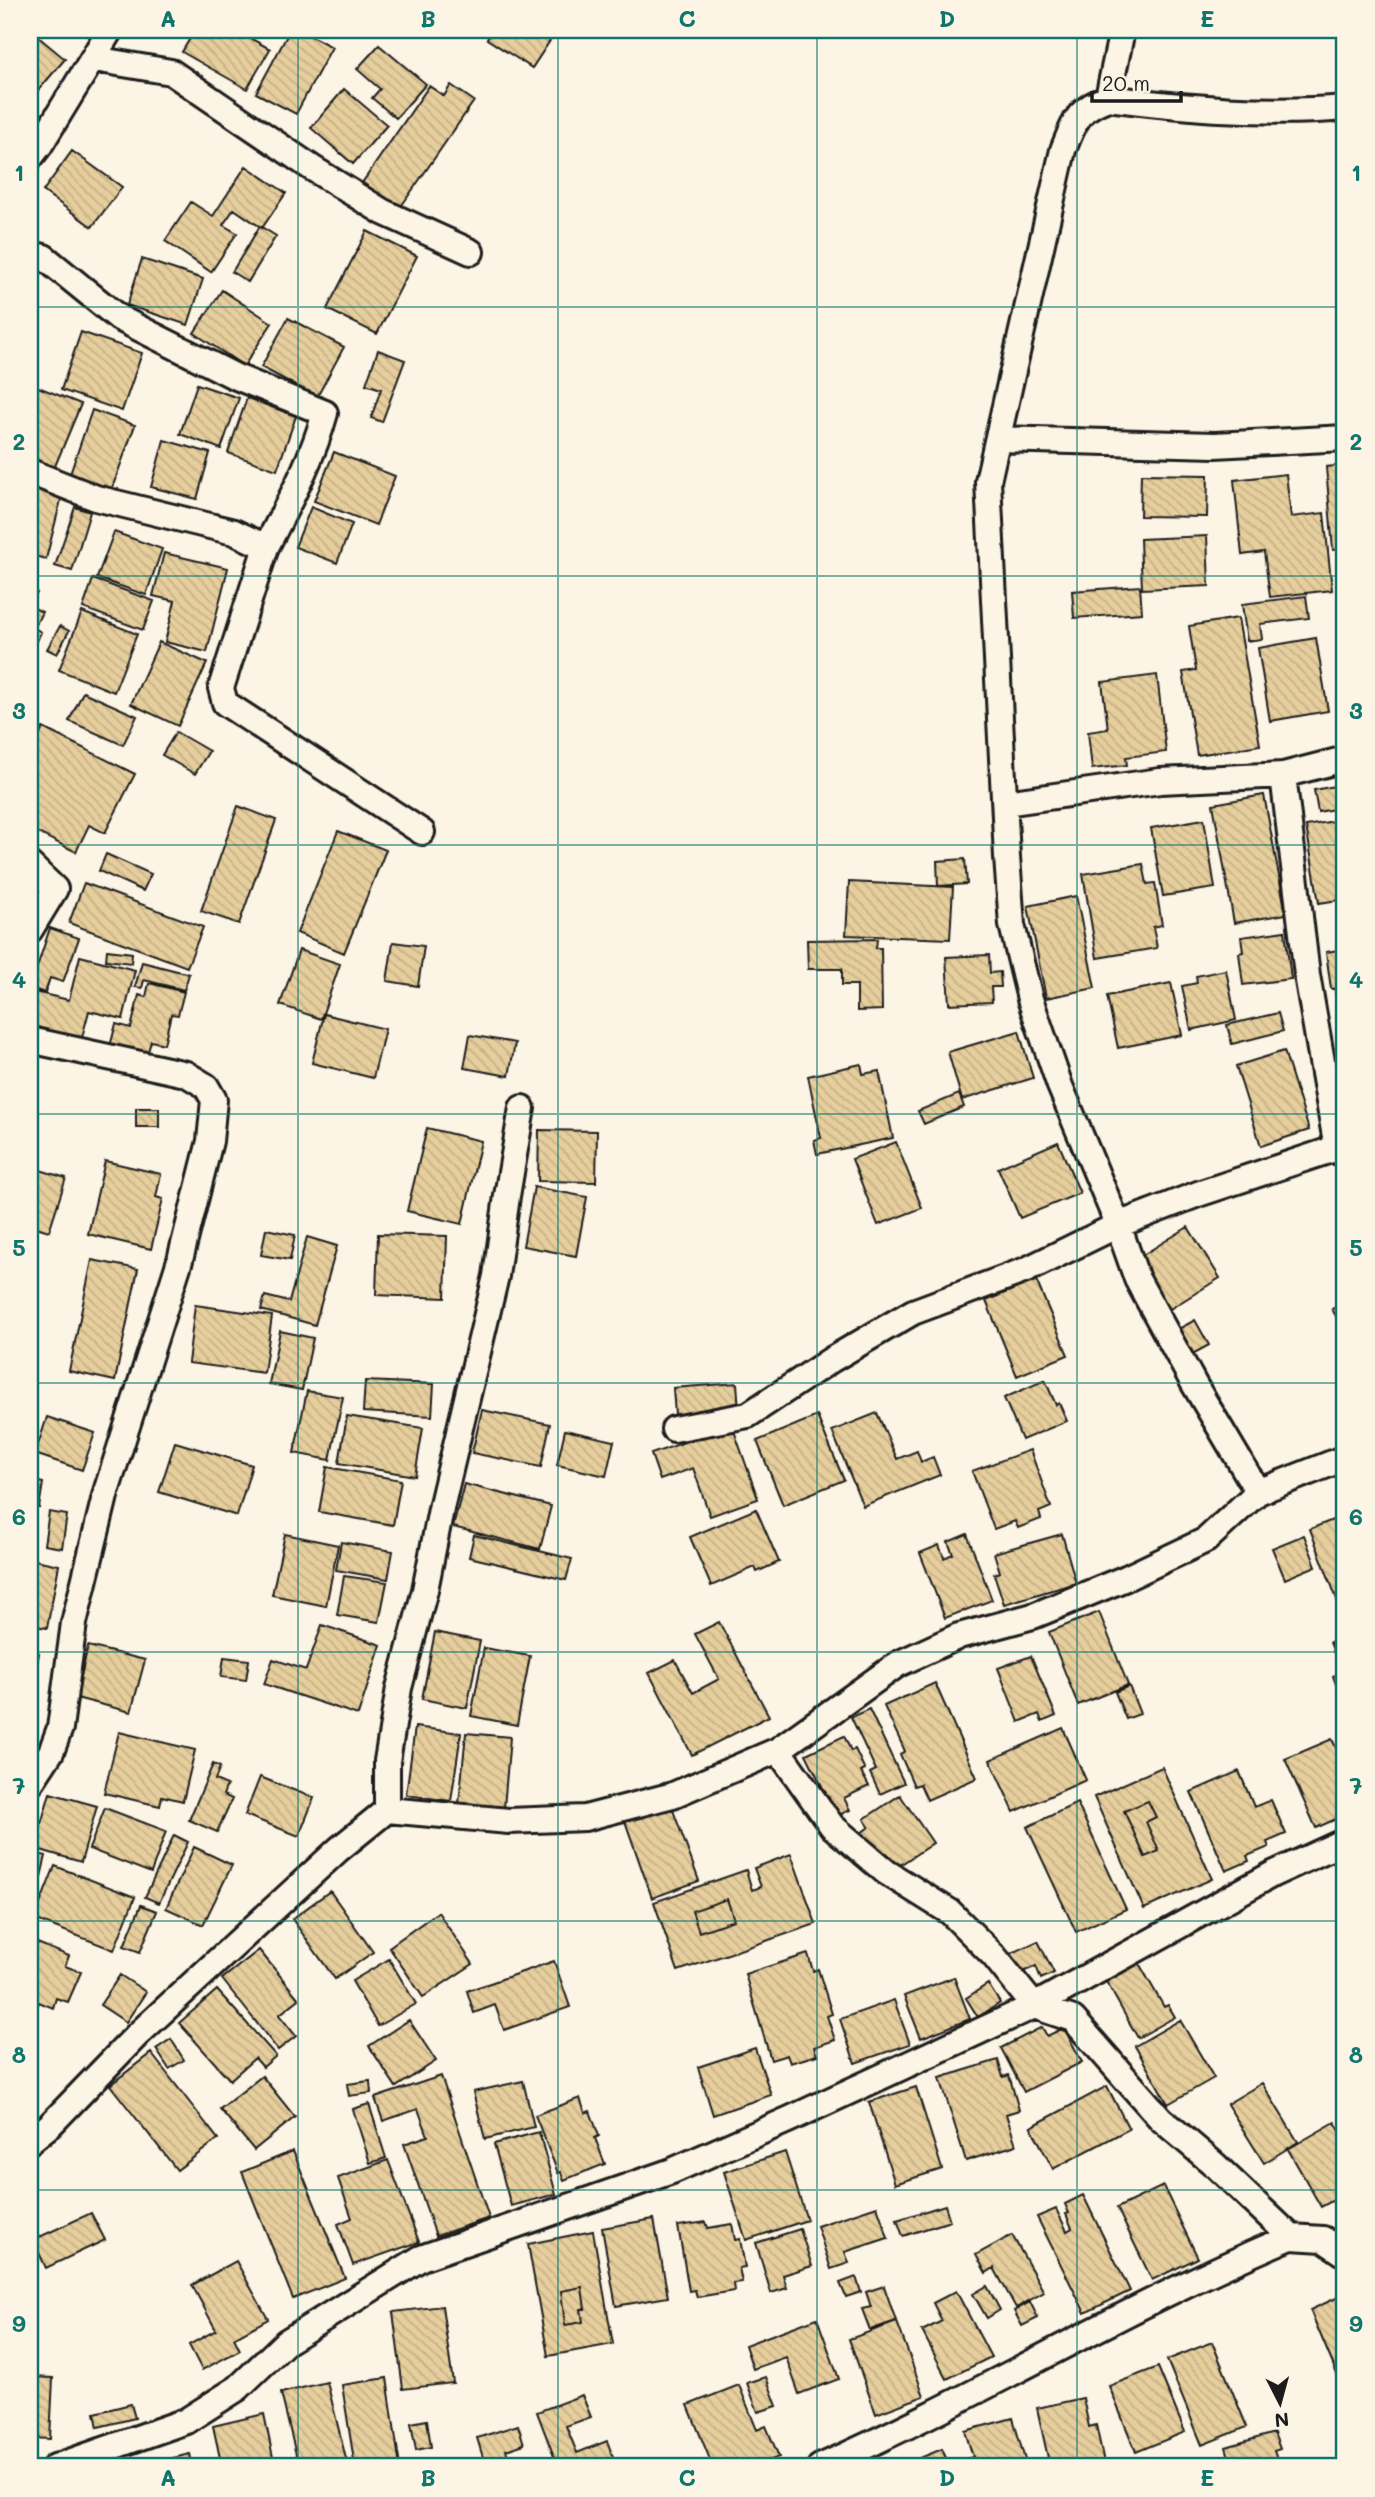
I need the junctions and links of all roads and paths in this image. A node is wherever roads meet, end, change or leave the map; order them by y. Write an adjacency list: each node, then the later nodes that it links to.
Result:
1 (110, 30): 3 (street)
2 (1122, 30): 4 (street)
3 (93, 59): 6 (street); 7 (street)
4 (1108, 98): 5 (street); 10 (street)
5 (1345, 108)
6 (30, 158)
7 (471, 252)
8 (30, 254): 12 (street)
9 (1345, 438): 10 (street)
10 (999, 439): 15 (street)
11 (30, 472): 12 (street)
12 (266, 547): 16 (street)
13 (1345, 759): 14 (street)
14 (1283, 775): 15 (street); 21 (street)
15 (1005, 803): 22 (street)
16 (422, 832)
17 (30, 865): 18 (street)
18 (30, 930)
19 (30, 1040): 27 (street)
20 (523, 1108): 28 (street)
21 (1341, 1152): 22 (street)
22 (1118, 1225): 23 (street); 25 (street)
23 (674, 1429)
24 (1345, 1458): 25 (street)
25 (1258, 1492): 26 (street)
26 (778, 1750): 28 (street); 30 (street)
27 (30, 1784)
28 (387, 1810): 31 (street)
29 (1345, 1840): 30 (street)
30 (1034, 2006): 33 (street); 36 (street)
31 (30, 2141)
32 (1345, 2227): 34 (street)
33 (1291, 2237): 34 (street); 37 (street)
34 (1323, 2239): 35 (street)
35 (1345, 2254)
36 (55, 2467)
37 (820, 2467)

